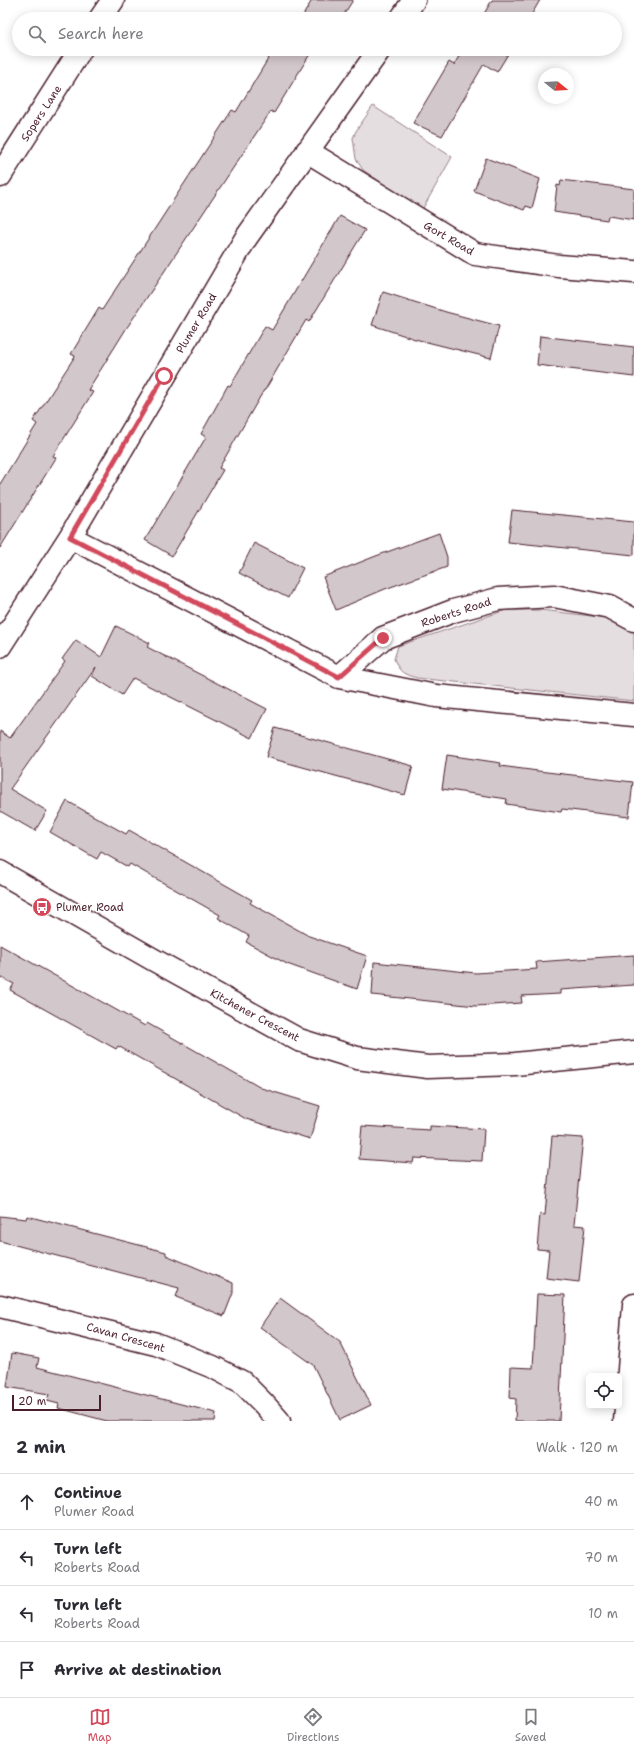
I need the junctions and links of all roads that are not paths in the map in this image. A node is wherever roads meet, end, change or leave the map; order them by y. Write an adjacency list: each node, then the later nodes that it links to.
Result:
1 (113, 0): 3 (street)
2 (414, 0): 4 (street)
3 (105, 12)
4 (406, 12)
5 (77, 56): 8 (street, Sopers Lane)
6 (375, 56): 7 (street, Plumer Road)
7 (307, 151): 9 (street, Gort Road); 10 (street, Plumer Road)
8 (0, 176)
9 (634, 272)
10 (70, 537): 12 (street, Plumer Road); 13 (street)
11 (634, 620): 13 (street, Roberts Road)
12 (0, 646)
13 (339, 677): 14 (street)
14 (634, 715)
15 (0, 872): 16 (street, Kitchener Crescent)
16 (634, 1052)
17 (634, 1305): 19 (street)
18 (0, 1306): 20 (street, Cavan Crescent)
19 (631, 1364): 21 (street)
20 (279, 1421)
21 (625, 1421)

